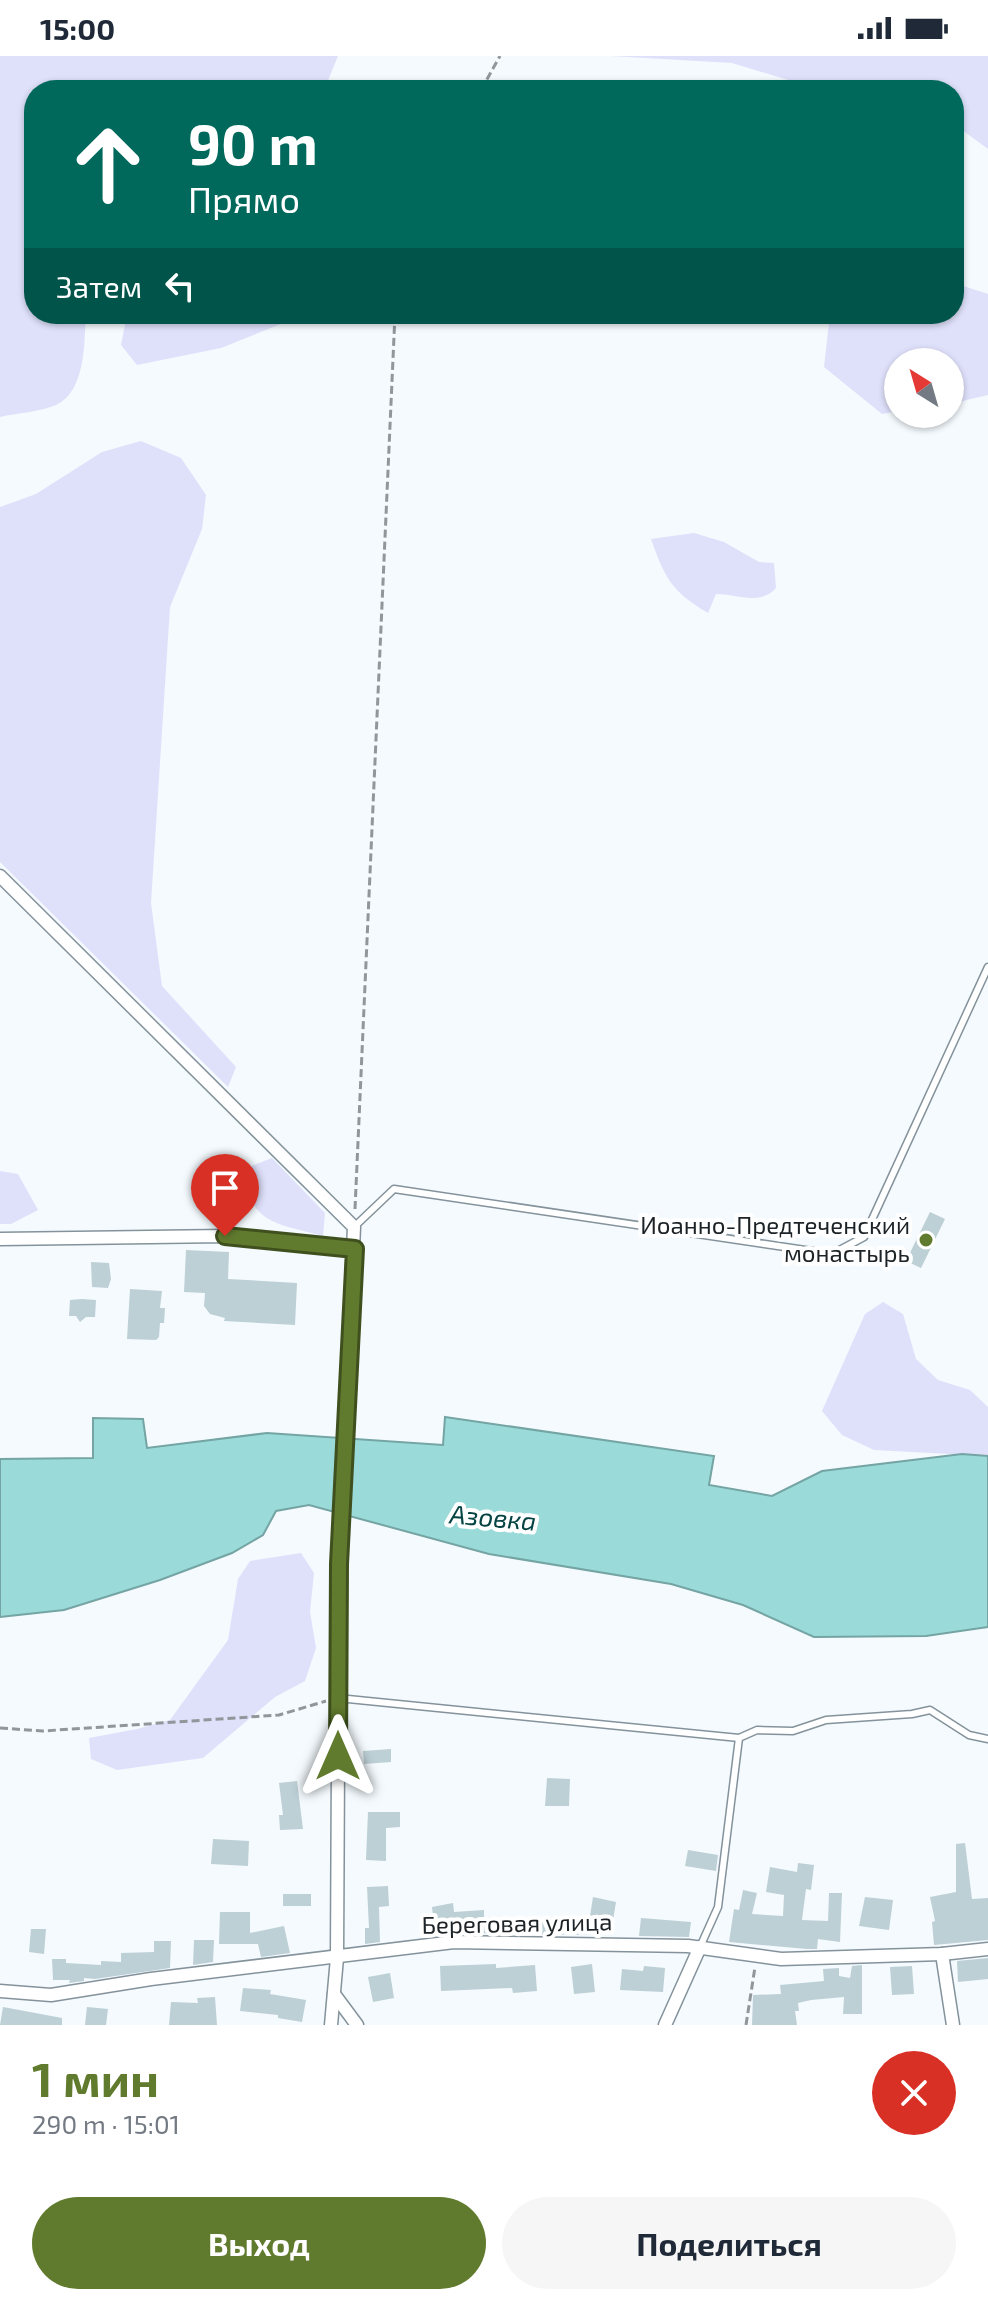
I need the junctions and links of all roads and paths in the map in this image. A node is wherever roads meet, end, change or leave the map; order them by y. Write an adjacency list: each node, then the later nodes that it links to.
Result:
1 (500, 56): 2 (path)
2 (487, 80)
3 (395, 324): 6 (path)
4 (0, 876): 6 (street)
5 (988, 967): 6 (lane)
6 (354, 1227): 8 (street)
7 (0, 1239): 8 (street)
8 (355, 1249): 9 (street)
9 (338, 1698): 10 (path); 11 (lane); 17 (street)
10 (0, 1728)
11 (739, 1738): 12 (lane); 13 (lane)
12 (988, 1739)
13 (700, 1947): 16 (street, Береговая улица); 17 (street, Береговая улица); 22 (street)
14 (988, 1949): 15 (street, Береговая улица)
15 (942, 1954): 16 (street, Береговая улица); 24 (street)
16 (756, 1955): 23 (path)
17 (337, 1958): 18 (street, Береговая улица); 19 (street)
18 (0, 1991)
19 (334, 1994): 20 (street); 21 (street)
20 (331, 2025)
21 (357, 2025)
22 (665, 2025)
23 (746, 2025)
24 (953, 2025)

